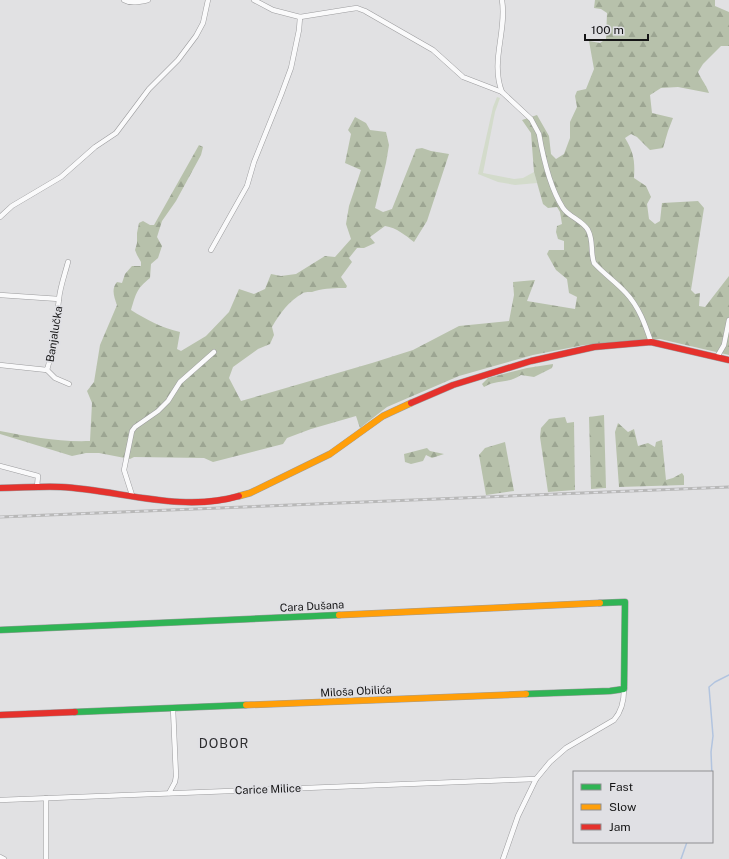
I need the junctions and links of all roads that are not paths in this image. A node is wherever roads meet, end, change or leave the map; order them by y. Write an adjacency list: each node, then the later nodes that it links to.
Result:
1 (124, 0): 2 (street)
2 (148, 0)
3 (208, 0): 8 (street)
4 (254, 0): 6 (street)
5 (502, 0): 7 (street)
6 (300, 17): 7 (street); 9 (street)
7 (502, 92): 14 (street)
8 (0, 217)
9 (211, 250)
10 (68, 262): 12 (street, Banjalučka)
11 (0, 295): 12 (street, Banjalučka)
12 (59, 299): 19 (street, Banjalučka)
13 (729, 320): 16 (street)
14 (651, 342): 16 (street); 24 (street)
15 (214, 352): 24 (street)
16 (716, 357): 17 (street)
17 (729, 360)
18 (0, 366): 19 (street, Banjalučka)
19 (47, 370): 20 (street)
20 (68, 384)
21 (0, 466): 22 (street)
22 (37, 487): 23 (street); 24 (street)
23 (0, 488)
24 (132, 495)
25 (0, 630): 26 (street, Cara Dušana)
26 (624, 689): 27 (street, Miloša Obilića); 29 (street)
27 (173, 708): 28 (street, Miloša Obilića); 30 (street)
28 (0, 715)
29 (536, 779): 30 (street, Carice Milice); 36 (street)
30 (168, 793): 31 (street, Carice Milice)
31 (46, 798): 32 (street, Carice Milice); 35 (street)
32 (0, 800)
33 (0, 857): 34 (street)
34 (4, 859)
35 (46, 859)
36 (503, 859)

